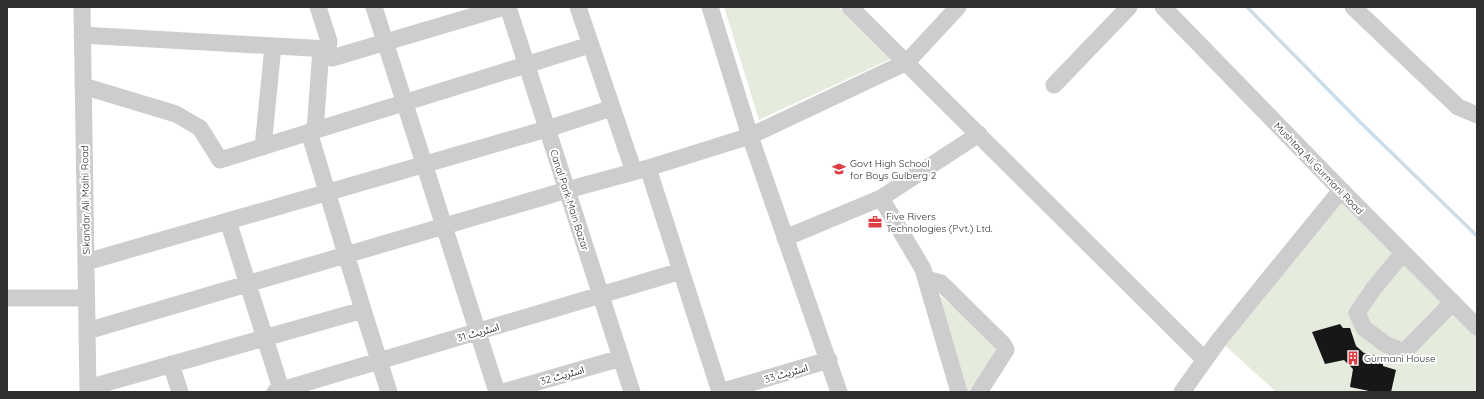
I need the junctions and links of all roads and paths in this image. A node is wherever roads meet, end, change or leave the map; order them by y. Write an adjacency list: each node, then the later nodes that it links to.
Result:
1 (82, 7): 13 (street, Sikandar Ali Malhi Road)
2 (318, 7): 17 (street)
3 (374, 7): 14 (street)
4 (504, 7): 14 (street)
5 (508, 7): 19 (street, Canal Park Main Bazar)
6 (578, 7): 15 (street)
7 (710, 7): 28 (street)
8 (850, 7): 18 (street)
9 (958, 7): 18 (street)
10 (1129, 7): 20 (street)
11 (1163, 7): 33 (street, Mushtaq Ali Gurmani Road)
12 (1353, 7): 24 (street)
13 (82, 35): 16 (street); 21 (street, Sikandar Ali Malhi Road)
14 (385, 42): 17 (street); 22 (street)
15 (590, 45): 19 (street); 23 (street)
16 (273, 46): 17 (street); 29 (street)
17 (325, 49): 26 (street)
18 (907, 62): 27 (street); 28 (street)
19 (527, 66): 22 (street); 25 (street, Canal Park Main Bazar)
20 (1054, 85)
21 (83, 86): 29 (street); 41 (street, Sikandar Ali Malhi Road)
22 (404, 103): 26 (street); 30 (street)
23 (612, 108): 25 (street); 31 (street)
24 (1477, 115)
25 (547, 128): 30 (street); 32 (street, Canal Park Main Bazar)
26 (312, 132): 29 (street); 34 (street)
27 (979, 134): 35 (street); 56 (street)
28 (750, 136): 31 (street); 38 (street)
29 (263, 147)
30 (424, 164): 34 (street); 37 (street)
31 (641, 170): 32 (street); 42 (street)
32 (566, 190): 37 (street); 45 (street, Canal Park Main Bazar)
33 (1341, 190): 39 (street, Mushtaq Ali Gurmani Road); 56 (street)
34 (327, 192): 36 (street); 40 (street)
35 (881, 198): 38 (street); 43 (street)
36 (228, 221): 41 (street); 44 (street)
37 (444, 226): 40 (street); 52 (street)
38 (785, 238): 55 (street)
39 (1403, 253): 48 (street, Mushtaq Ali Gurmani Road); 48 (street)
40 (346, 255): 44 (street); 49 (street)
41 (86, 262): 47 (street, Sikandar Ali Malhi Road)
42 (681, 271): 45 (street, اسٹریٹ 31); 66 (street)
43 (926, 279): 68 (street); 69 (street)
44 (248, 283): 51 (street); 53 (street)
45 (601, 296): 52 (street, اسٹریٹ 31); 54 (street, Canal Park Main Bazar)
46 (7, 298): 47 (street)
47 (86, 298): 51 (street, Sikandar Ali Malhi Road)
48 (1453, 302): 50 (street, Mushtaq Ali Gurmani Road)
49 (363, 310): 53 (street); 57 (street)
50 (1477, 327)
51 (87, 331): 59 (street, Sikandar Ali Malhi Road)
52 (478, 332): 57 (street, اسٹریٹ 31); 63 (street)
53 (265, 338): 58 (street); 60 (street)
54 (621, 358): 64 (street, اسٹریٹ 32); 65 (street, Canal Park Main Bazar)
55 (829, 360): 66 (street, اسٹریٹ 33); 67 (street)
56 (1205, 360): 70 (street)
57 (379, 361): 60 (street, اسٹریٹ 31); 62 (street)
58 (171, 364): 59 (street); 61 (street)
59 (88, 390)
60 (280, 391)
61 (180, 392)
62 (389, 392)
63 (497, 392)
64 (503, 392)
65 (632, 392)
66 (720, 392)
67 (839, 392)
68 (959, 392)
69 (979, 392)
70 (1182, 392)

